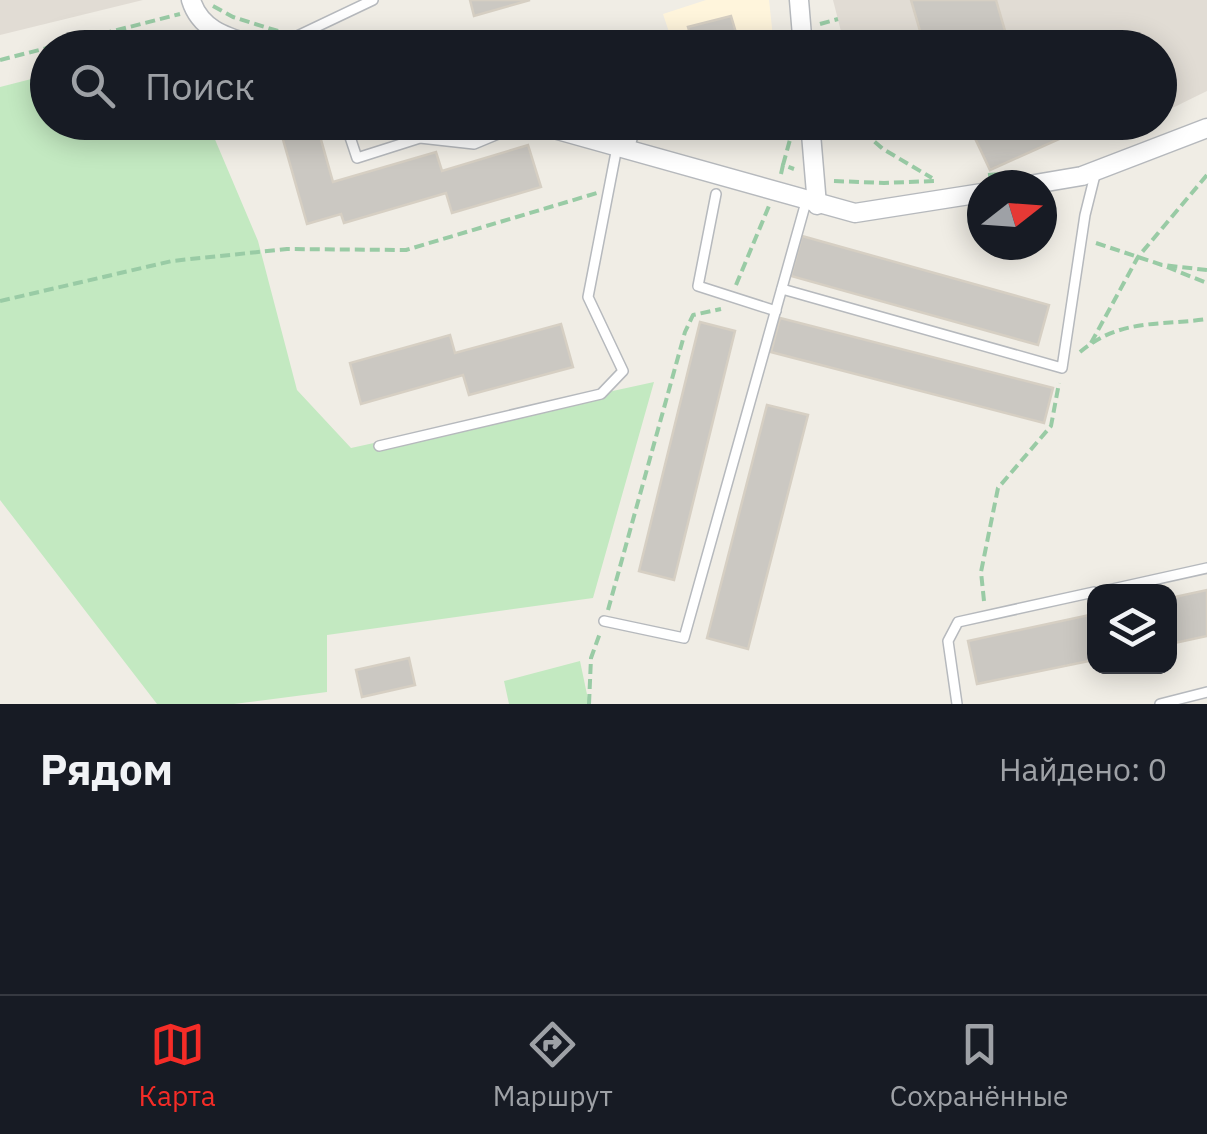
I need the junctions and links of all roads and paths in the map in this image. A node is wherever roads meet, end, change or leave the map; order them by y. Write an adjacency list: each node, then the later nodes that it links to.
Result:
1 (372, 0): 7 (lane)
2 (799, 0): 8 (street)
3 (192, 6): 4 (path); 5 (street); 6 (path)
4 (107, 30)
5 (211, 30)
6 (274, 30)
7 (310, 30)
8 (802, 30)
9 (30, 52): 10 (path)
10 (0, 60)
11 (1207, 128): 22 (street)
12 (352, 140): 13 (lane)
13 (414, 140)
14 (438, 140): 15 (lane)
15 (484, 140)
16 (591, 140): 23 (street)
17 (628, 140): 23 (lane)
18 (791, 140): 24 (path)
19 (811, 140): 26 (street)
20 (872, 140): 26 (path)
21 (1176, 140): 25 (street)
22 (1177, 140)
23 (623, 149): 30 (lane); 31 (street)
24 (783, 165): 26 (path); 31 (path)
25 (1096, 171): 28 (street); 34 (lane)
26 (814, 175): 33 (street)
27 (1207, 175): 35 (path)
28 (1057, 177)
29 (967, 188): 33 (street)
30 (609, 190): 41 (path); 46 (lane)
31 (774, 193): 33 (street); 40 (path)
32 (716, 194): 40 (lane)
33 (812, 204): 39 (lane)
34 (1082, 238): 35 (path); 45 (lane)
35 (1138, 257): 36 (path); 44 (path)
36 (1162, 265): 37 (path); 38 (path)
37 (1207, 270)
38 (1207, 284)
39 (782, 289): 42 (lane); 45 (lane)
40 (731, 298): 42 (lane); 51 (path)
41 (0, 301)
42 (776, 311): 51 (lane)
43 (1207, 319): 44 (path)
44 (1090, 343): 45 (path)
45 (1062, 368): 50 (path)
46 (379, 446)
47 (1207, 568): 48 (lane)
48 (1133, 584)
49 (1087, 594): 50 (lane)
50 (985, 616): 54 (lane)
51 (604, 621): 53 (path)
52 (1207, 692): 55 (lane)
53 (590, 704)
54 (957, 704)
55 (1160, 704)

